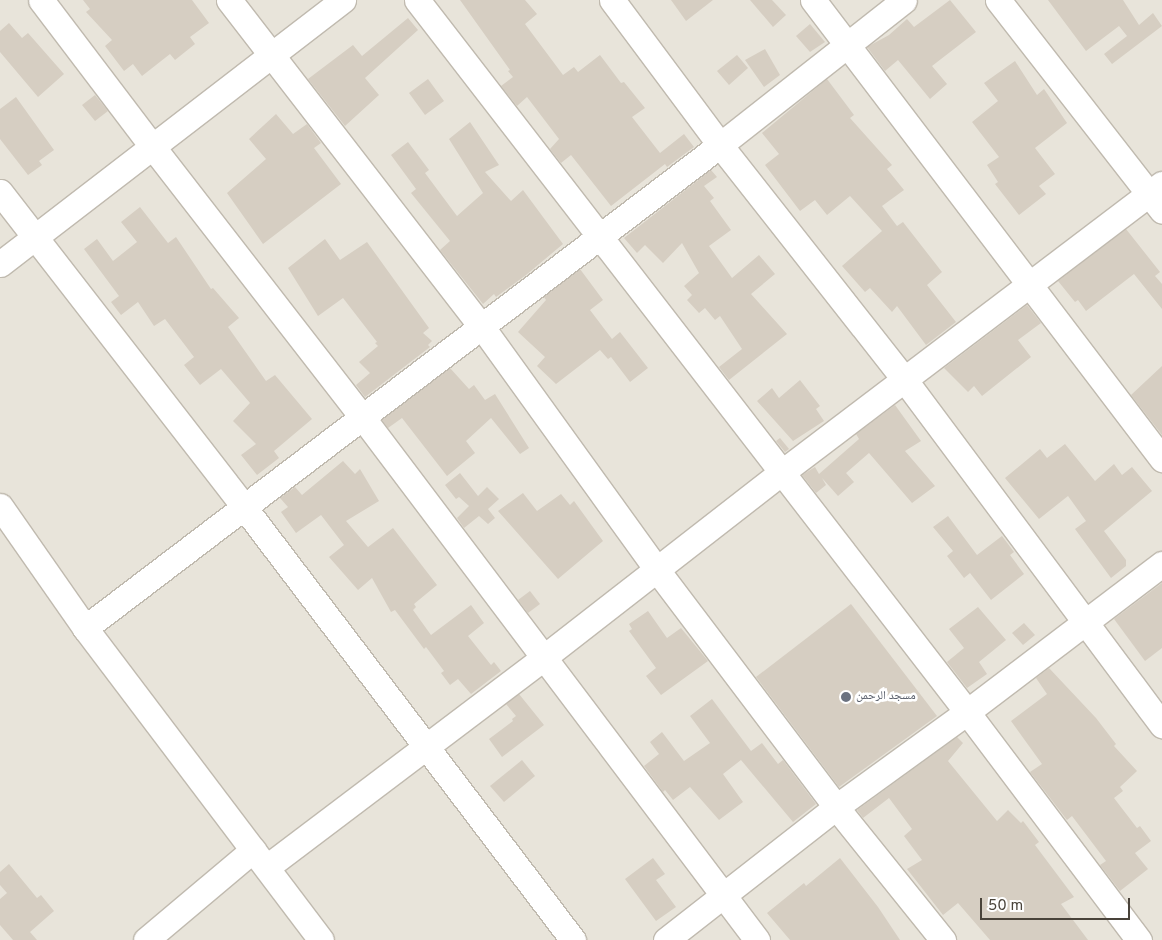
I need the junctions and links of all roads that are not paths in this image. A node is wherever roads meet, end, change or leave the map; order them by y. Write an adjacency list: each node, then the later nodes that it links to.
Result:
1 (41, 0): 12 (street)
2 (229, 0): 10 (street)
3 (343, 0): 10 (street)
4 (417, 0): 15 (street)
5 (612, 0): 11 (street)
6 (813, 0): 9 (street)
7 (904, 0): 9 (street)
8 (998, 0): 14 (street)
9 (847, 45): 11 (street); 18 (street)
10 (271, 56): 12 (street); 19 (street)
11 (720, 145): 15 (street); 20 (street)
12 (152, 146): 16 (street); 21 (street)
13 (0, 192): 16 (street)
14 (1158, 196): 18 (street)
15 (600, 236): 19 (street); 23 (street)
16 (35, 237): 17 (street); 25 (street)
17 (0, 264)
18 (1029, 285): 20 (street); 22 (street)
19 (482, 328): 21 (street); 27 (street)
20 (904, 379): 23 (street); 28 (street)
21 (363, 418): 25 (street); 30 (street)
22 (1162, 460)
23 (781, 473): 27 (street); 31 (street)
24 (0, 506): 29 (street)
25 (244, 507): 29 (street); 33 (street)
26 (1162, 564): 28 (street)
27 (656, 570): 30 (street); 34 (street)
28 (1085, 621): 31 (street); 32 (street)
29 (85, 628): 35 (street)
30 (543, 658): 33 (street); 36 (street)
31 (967, 712): 34 (street); 43 (street)
32 (1162, 725)
33 (426, 748): 35 (street); 39 (street)
34 (836, 807): 36 (street); 42 (street)
35 (260, 858): 37 (street); 38 (street)
36 (724, 896): 40 (street); 41 (street)
37 (146, 940)
38 (321, 940)
39 (573, 940)
40 (666, 940)
41 (757, 940)
42 (944, 940)
43 (1139, 940)

